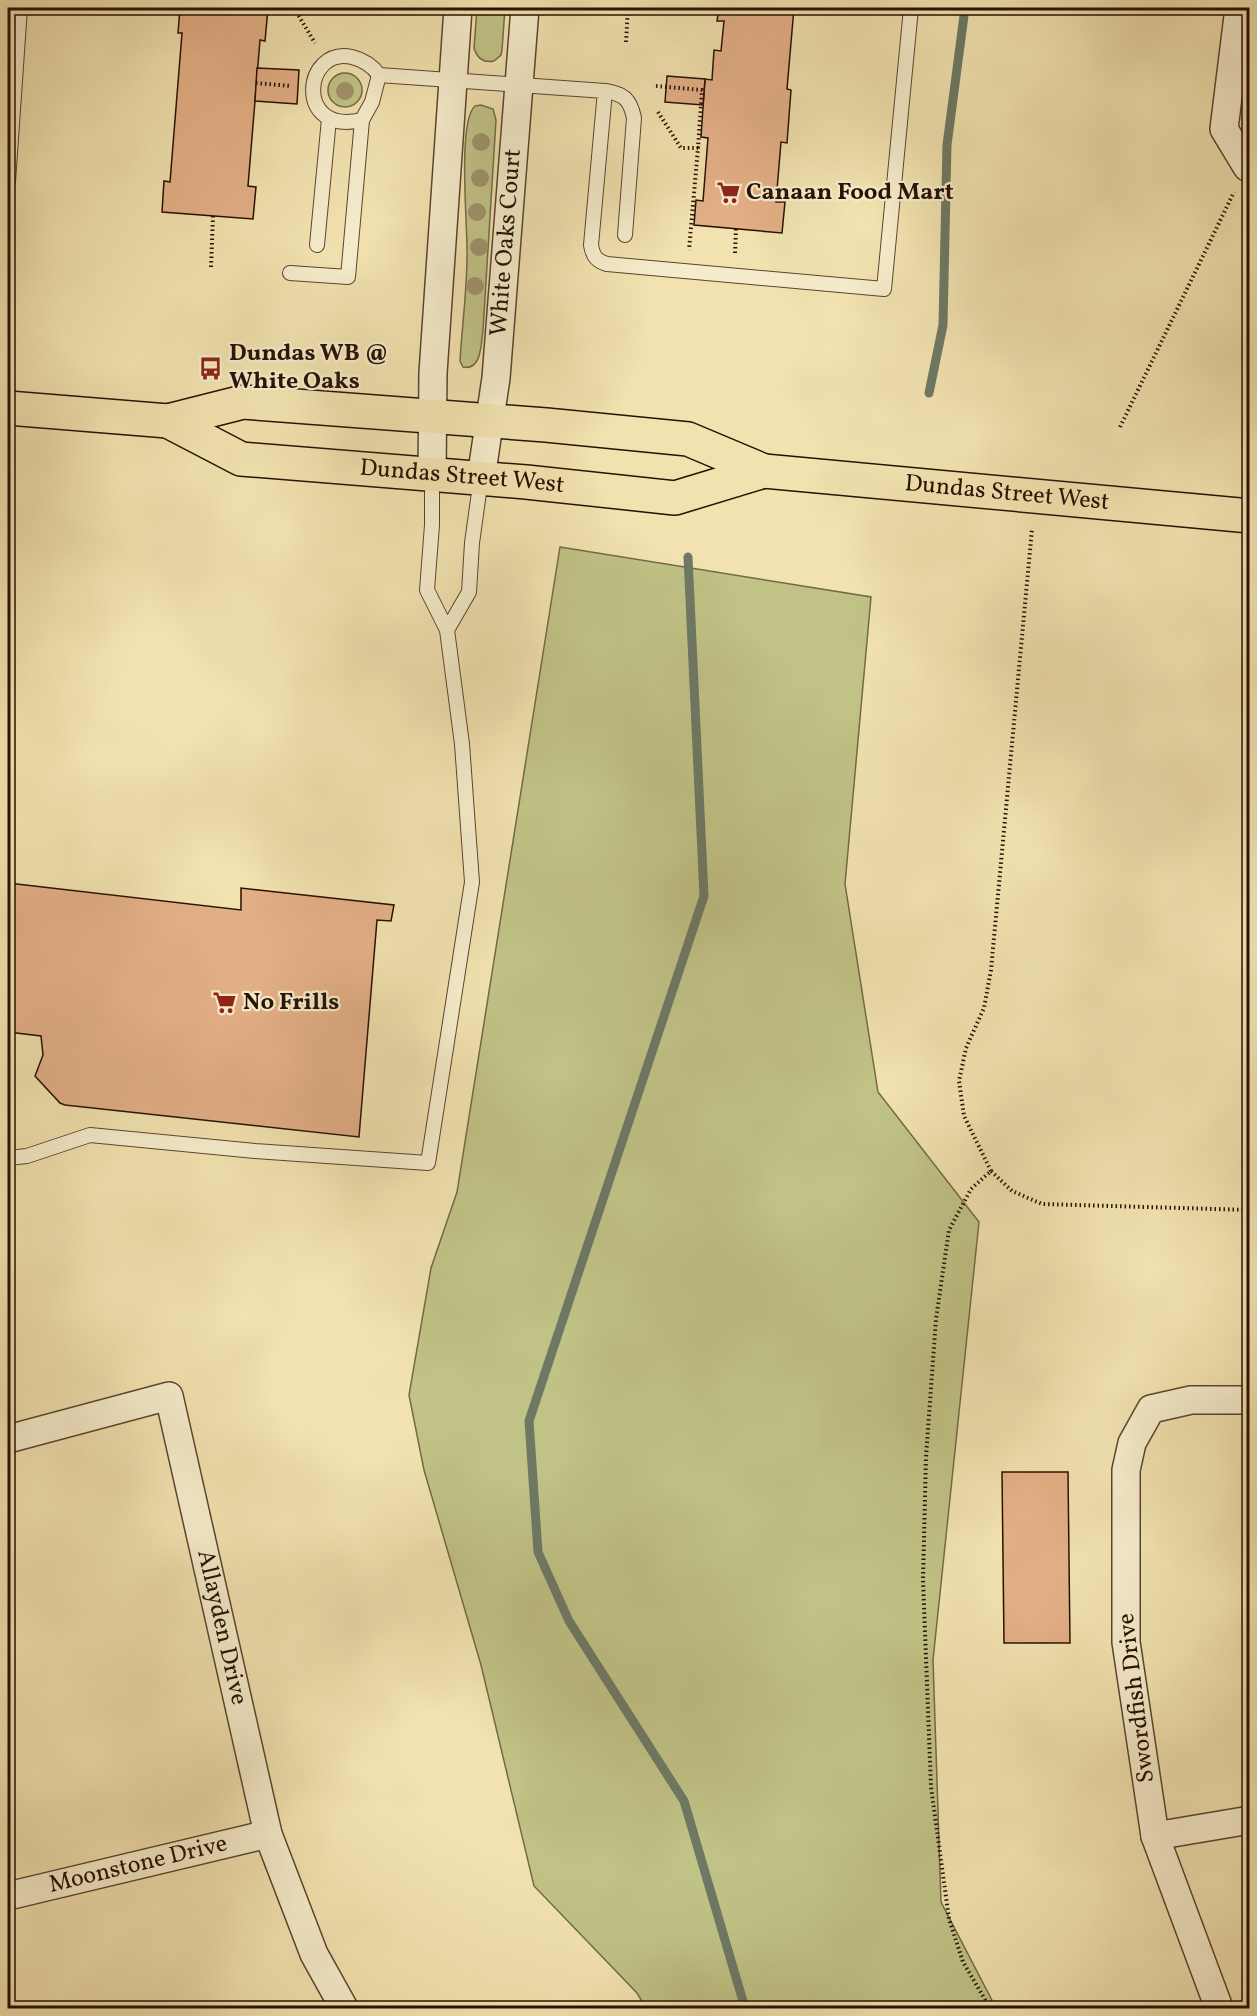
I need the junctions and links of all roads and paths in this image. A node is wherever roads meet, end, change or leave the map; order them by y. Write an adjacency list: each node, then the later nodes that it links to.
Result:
1 (20, 8): 22 (lane)
2 (294, 8): 9 (path)
3 (458, 8): 11 (street)
4 (525, 8): 13 (street, White Oaks Court)
5 (628, 8): 8 (path)
6 (911, 8): 16 (lane)
7 (1239, 8): 21 (street)
8 (626, 42)
9 (326, 62): 10 (lane); 15 (lane)
10 (379, 75): 11 (lane); 19 (lane)
11 (453, 80): 13 (lane); 32 (street)
12 (256, 83): 15 (path)
13 (518, 85): 16 (lane); 34 (street, White Oaks Court)
14 (656, 86): 20 (path)
15 (314, 88): 18 (lane)
16 (605, 91): 25 (lane)
17 (654, 106): 20 (path)
18 (329, 119): 19 (lane); 26 (lane)
19 (362, 120): 30 (lane)
20 (698, 148): 27 (path)
21 (1248, 167): 35 (path)
22 (8, 183)
23 (213, 216): 29 (path)
24 (736, 229): 28 (path)
25 (625, 235)
26 (317, 245)
27 (689, 250)
28 (735, 254)
29 (211, 267)
30 (290, 273)
31 (8, 408): 33 (main road, Dundas Street West)
32 (432, 417): 33 (main road, Dundas Street West); 34 (main road, Dundas Street West); 37 (street)
33 (168, 421): 37 (main road, Dundas Street West)
34 (490, 421): 36 (main road, Dundas Street West); 38 (street, White Oaks Court)
35 (1120, 427)
36 (764, 471): 38 (main road, Dundas Street West); 39 (main road, Dundas Street West)
37 (432, 474): 38 (main road, Dundas Street West); 41 (lane)
38 (482, 478): 41 (lane)
39 (1035, 496): 40 (main road, Dundas Street West); 43 (path)
40 (1250, 516)
41 (447, 630): 42 (lane)
42 (8, 1158)
43 (991, 1171): 44 (path); 52 (path)
44 (1250, 1210)
45 (1250, 1400): 49 (street, Swordfish Drive)
46 (8, 1439): 48 (street, Allayden Drive)
47 (1250, 1820): 49 (street)
48 (268, 1834): 50 (street, Moonstone Drive); 51 (street, Allayden Drive)
49 (1155, 1836): 53 (street, Swordfish Drive)
50 (8, 1896)
51 (344, 2008)
52 (990, 2008)
53 (1219, 2008)

